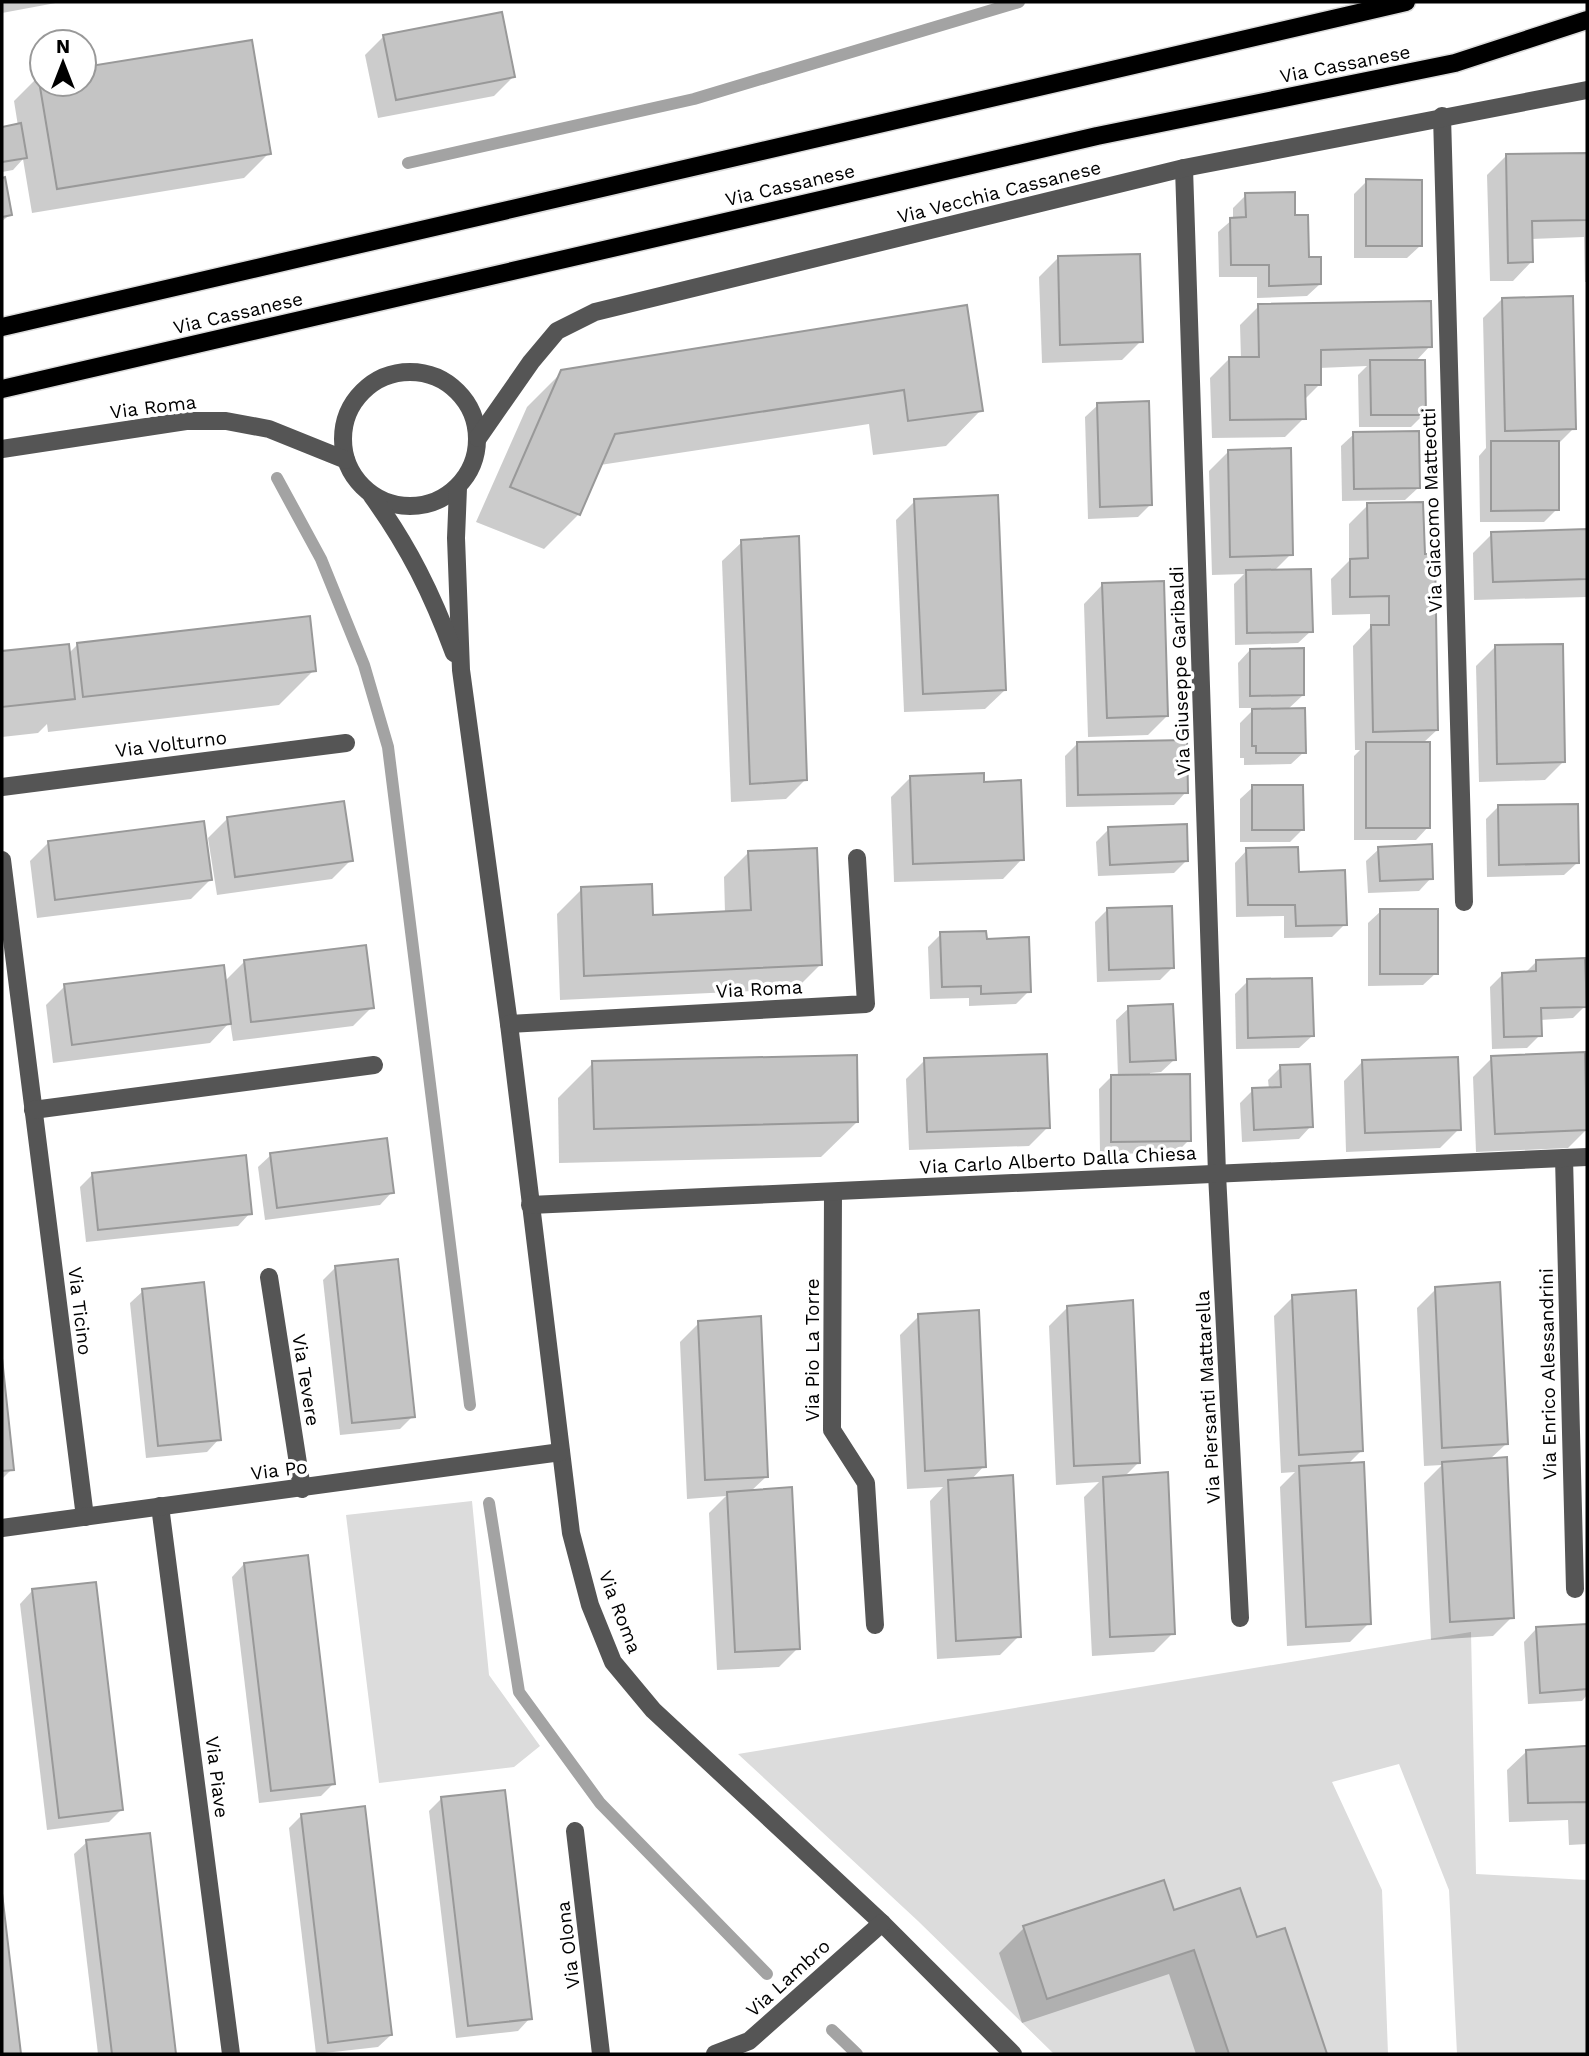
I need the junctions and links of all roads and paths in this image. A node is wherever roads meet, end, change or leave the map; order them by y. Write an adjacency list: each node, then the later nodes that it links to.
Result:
1 (1406, 2): 6 (main road, Via Cassanese)
2 (1587, 20): 7 (main road, Via Cassanese)
3 (1587, 90): 4 (street, Via Vecchia Cassanese)
4 (1442, 117): 5 (street, Via Vecchia Cassanese); 18 (street, Via Giacomo Matteotti)
5 (1184, 168): 8 (street, Via Vecchia Cassanese); 24 (street, Via Giuseppe Garibaldi)
6 (2, 327)
7 (2, 389)
8 (478, 438): 10 (street); 11 (street)
9 (2, 449): 10 (street, Via Roma)
10 (346, 460): 12 (street)
11 (458, 488): 12 (street); 13 (street, Via Roma)
12 (369, 493): 13 (street, Via Roma)
13 (461, 670): 19 (street, Via Roma)
14 (346, 743): 15 (street, Via Volturno)
15 (2, 787)
16 (857, 858): 19 (street, Via Roma)
17 (2, 860): 21 (street, Via Ticino)
18 (1464, 902)
19 (509, 1024): 26 (street, Via Roma)
20 (374, 1065): 21 (street)
21 (33, 1110): 31 (street, Via Ticino)
22 (1587, 1157): 23 (street, Via Carlo Alberto Dalla Chiesa)
23 (1564, 1158): 24 (street, Via Carlo Alberto Dalla Chiesa); 33 (street, Via Enrico Alessandrini)
24 (1217, 1174): 25 (street, Via Carlo Alberto Dalla Chiesa); 34 (street, Via Piersanti Mattarella)
25 (834, 1192): 26 (street, Via Carlo Alberto Dalla Chiesa); 35 (street, Via Pio La Torre)
26 (530, 1205): 28 (street, Via Roma)
27 (269, 1277): 29 (street, Via Tevere)
28 (561, 1452): 29 (street, Via Po); 37 (street, Via Roma)
29 (302, 1489): 30 (street, Via Po)
30 (160, 1506): 31 (street, Via Po); 38 (street, Via Piave)
31 (85, 1517): 32 (street, Via Po)
32 (2, 1528)
33 (1575, 1589)
34 (1240, 1618)
35 (875, 1625)
36 (576, 1831): 39 (street, Via Olona)
37 (882, 1923): 40 (street, Via Lambro); 41 (street, Via Roma)
38 (231, 2054)
39 (601, 2054)
40 (715, 2054)
41 (1013, 2054)

